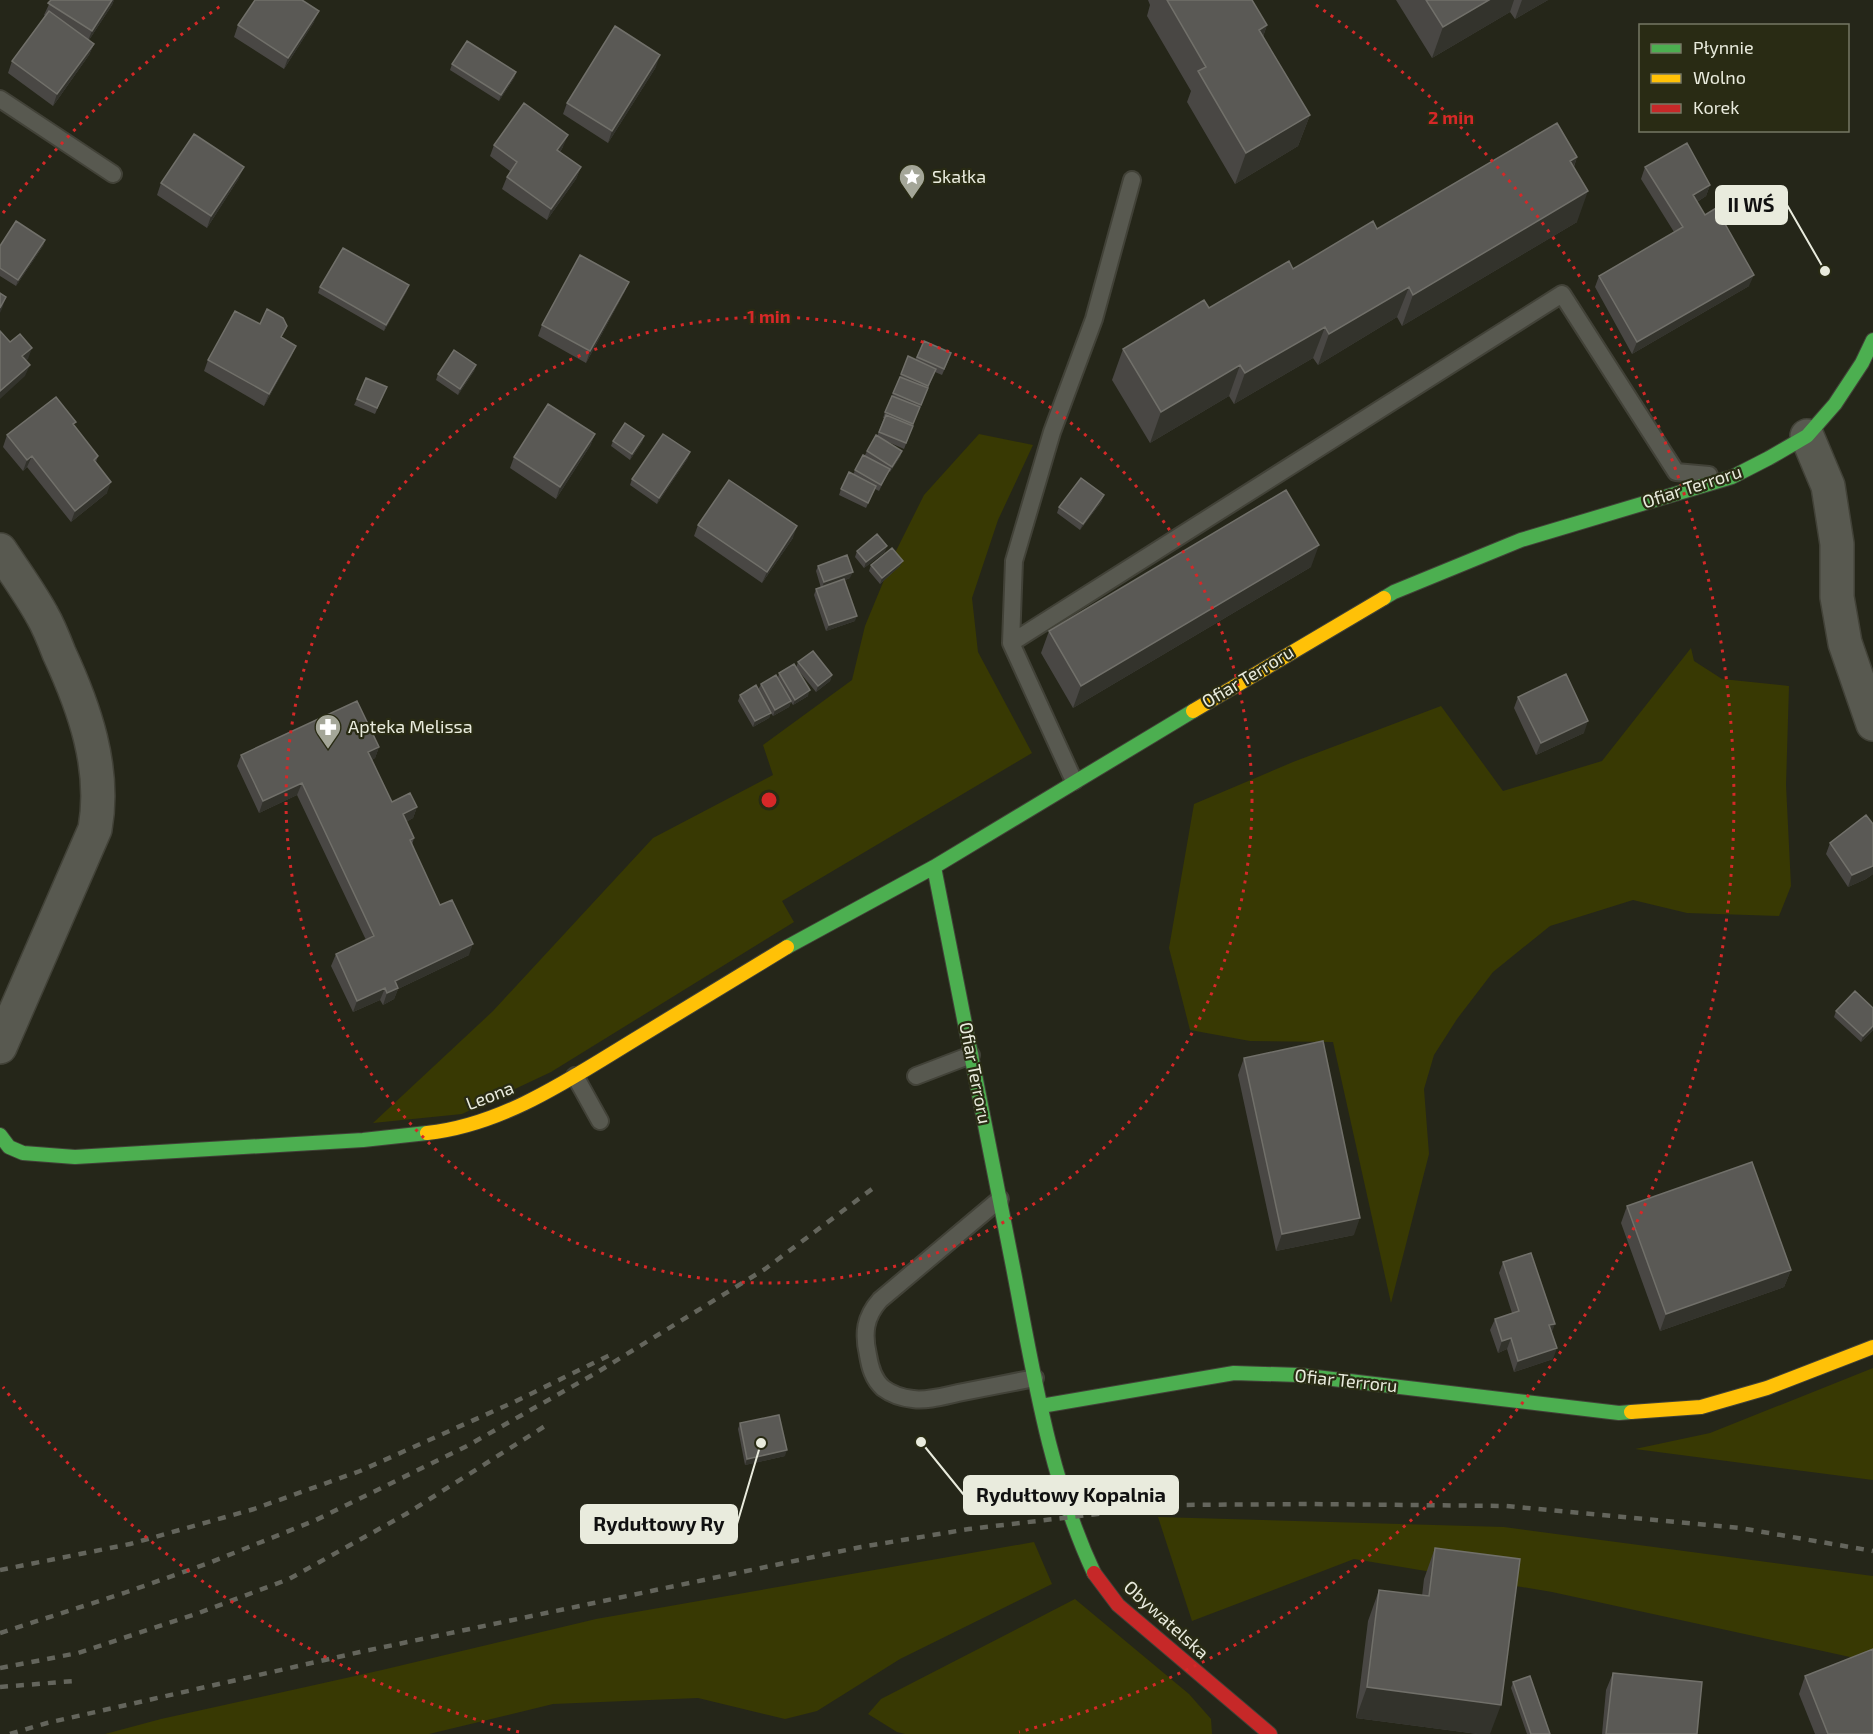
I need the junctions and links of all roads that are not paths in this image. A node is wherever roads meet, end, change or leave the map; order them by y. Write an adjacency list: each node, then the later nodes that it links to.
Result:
1 (0, 99): 2 (lane)
2 (113, 174)
3 (1132, 180): 8 (lane)
4 (1873, 340): 5 (street, Ofiar Terroru)
5 (1807, 436): 6 (street, Ofiar Terroru); 9 (street)
6 (1732, 477): 8 (lane); 10 (street, Ofiar Terroru)
7 (0, 550): 12 (street)
8 (1011, 643): 10 (lane)
9 (1873, 724)
10 (1074, 781): 11 (street, Ofiar Terroru)
11 (934, 867): 13 (street, Ofiar Terroru); 14 (street, Leona)
12 (0, 1047)
13 (971, 1055): 15 (lane); 18 (street, Ofiar Terroru)
14 (575, 1076): 16 (lane); 17 (street, Leona)
15 (916, 1076)
16 (600, 1121)
17 (3, 1144)
18 (1000, 1199): 20 (street, Ofiar Terroru); 20 (lane)
19 (1873, 1347): 21 (street, Ofiar Terroru)
20 (1035, 1378): 21 (street, Ofiar Terroru)
21 (1041, 1406): 22 (street, Obywatelska)
22 (1264, 1732)

